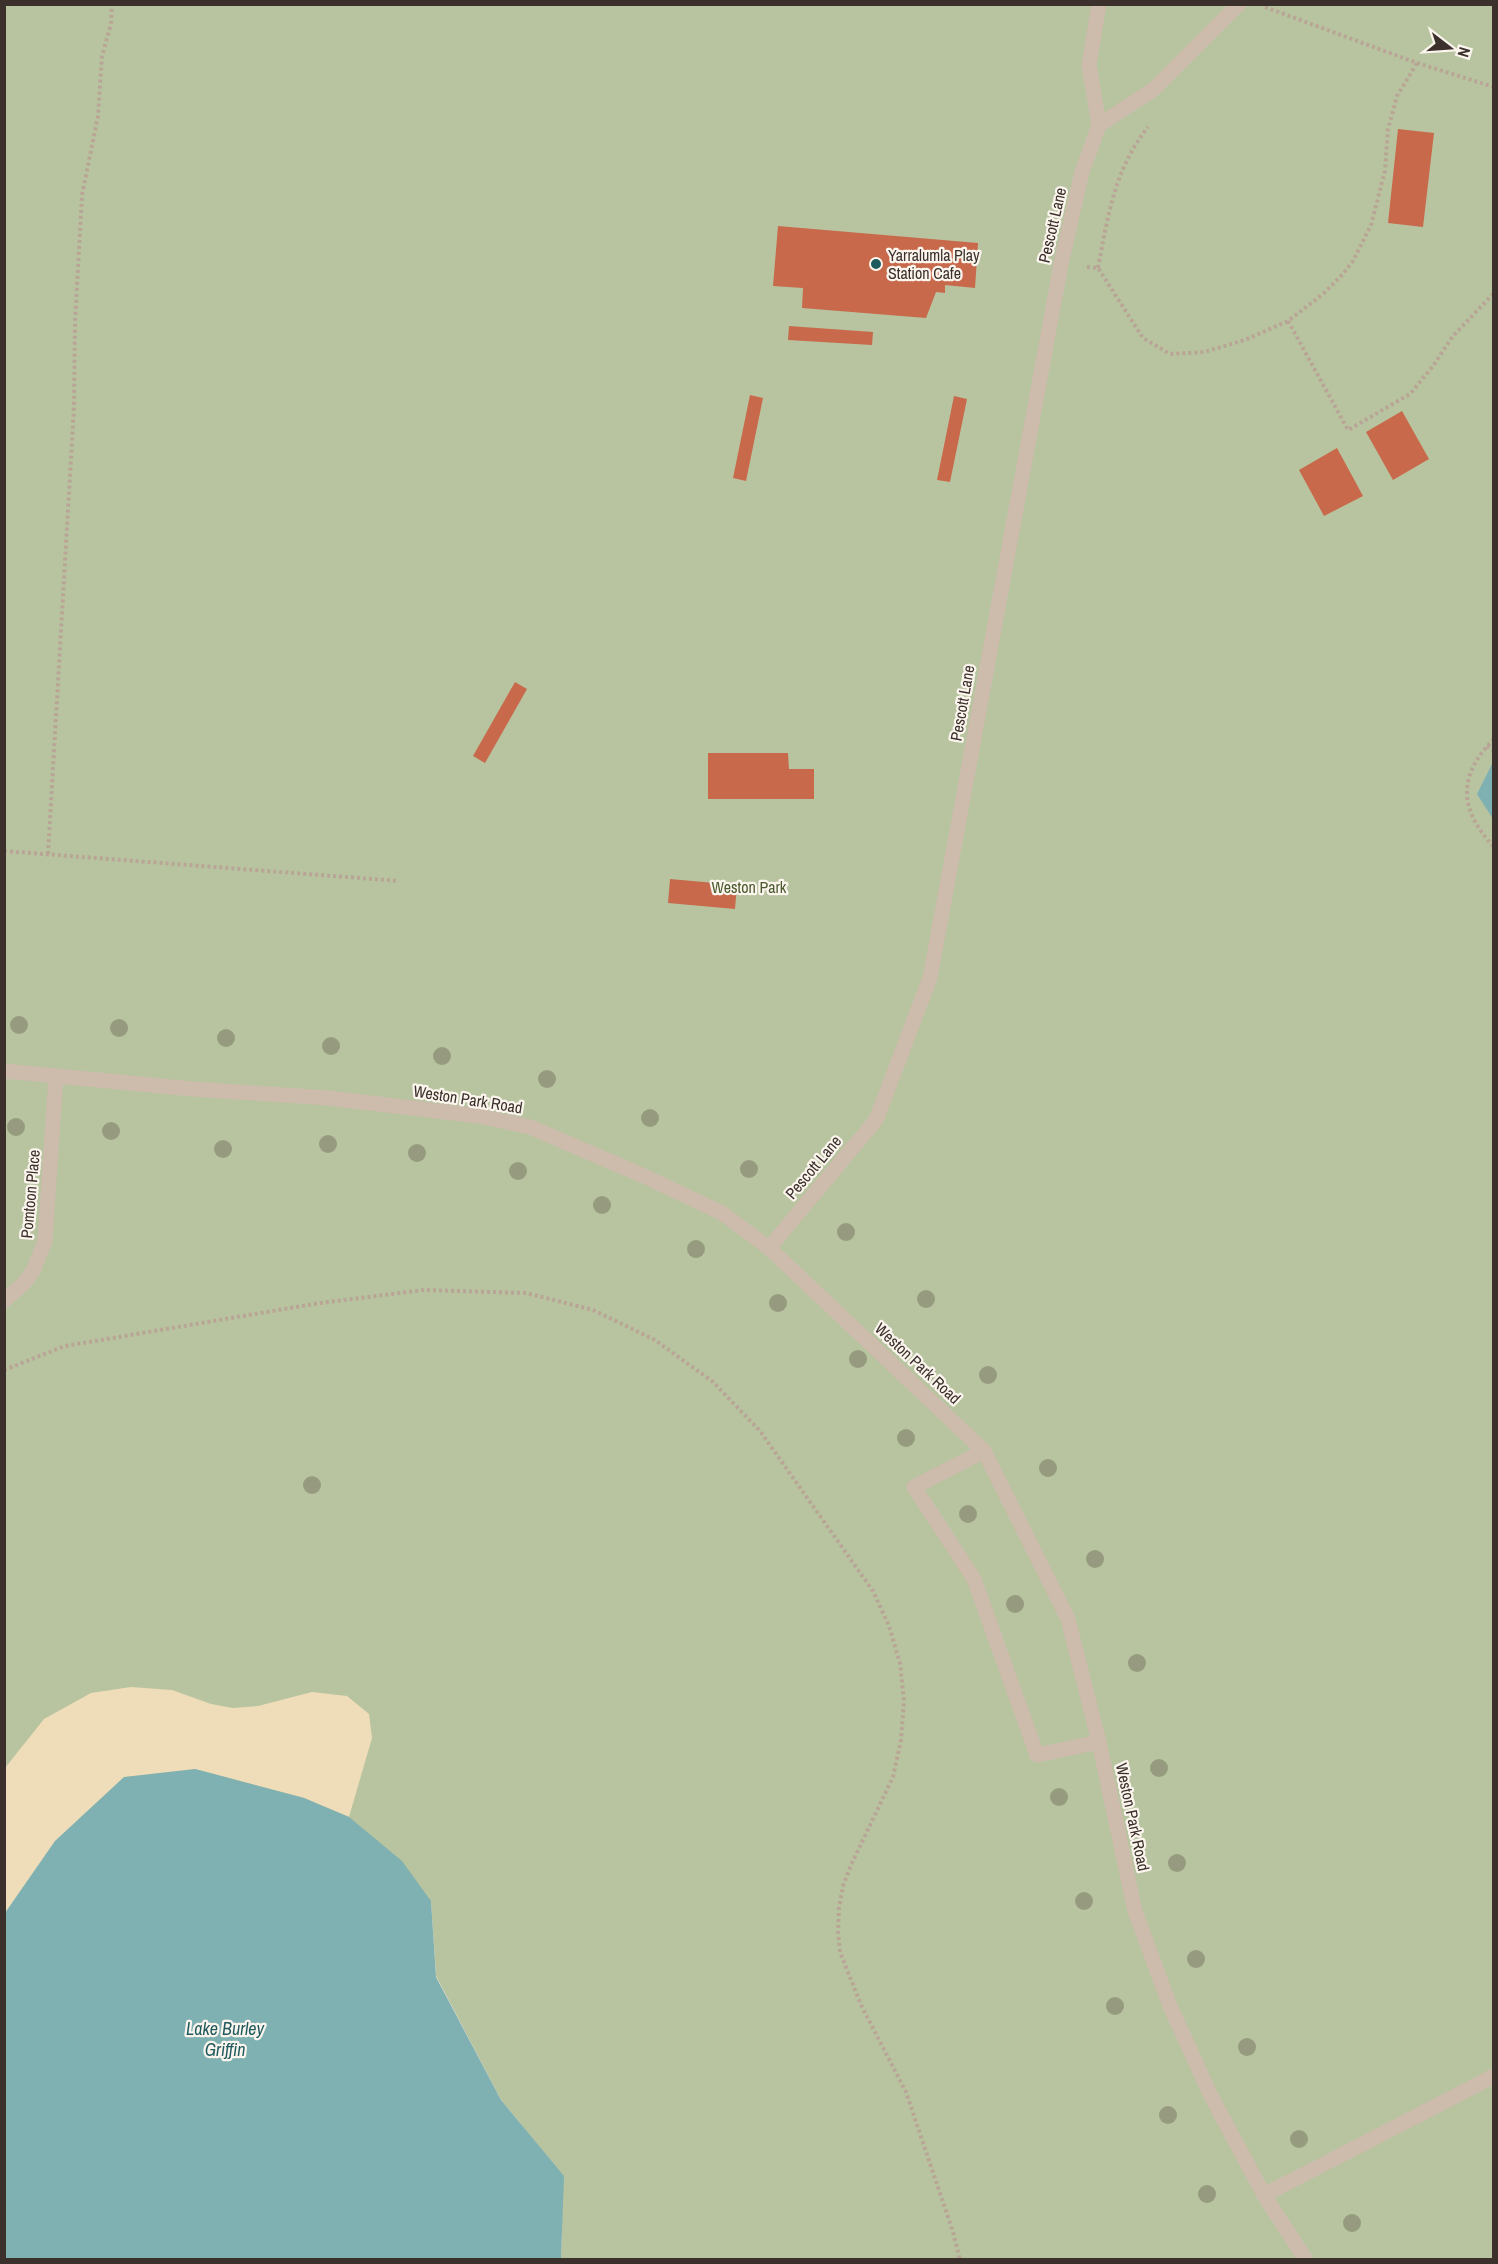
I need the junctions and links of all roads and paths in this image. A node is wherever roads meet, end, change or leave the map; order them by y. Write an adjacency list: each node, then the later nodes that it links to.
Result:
1 (111, 4): 20 (path)
2 (1100, 4): 10 (street, Pescott Lane)
3 (1239, 4): 10 (street)
4 (1256, 4): 5 (path)
5 (1264, 5): 6 (path); 7 (path)
6 (1258, 12)
7 (1417, 63): 8 (path); 14 (path)
8 (1494, 87)
9 (1154, 120): 12 (path)
10 (1099, 125): 11 (street, Pescott Lane)
11 (1061, 264): 12 (path); 24 (street, Pescott Lane)
12 (1098, 268): 14 (path)
13 (1494, 293): 14 (path)
14 (1288, 321)
15 (1494, 740): 16 (path)
16 (1487, 746): 17 (path); 18 (path)
17 (1493, 751)
18 (1494, 847)
19 (4, 851): 20 (path)
20 (48, 854): 21 (path)
21 (399, 881)
22 (4, 1071): 23 (street, Weston Park Road)
23 (56, 1076): 24 (street, Weston Park Road); 25 (street, Pomtoon Place)
24 (769, 1248): 27 (street, Weston Park Road)
25 (4, 1301)
26 (4, 1370): 31 (path)
27 (984, 1451): 28 (street, Weston Park Road); 28 (street)
28 (1099, 1742): 30 (street, Weston Park Road)
29 (1494, 2076): 30 (street)
30 (1264, 2195): 32 (street, Weston Park Road)
31 (960, 2259)
32 (1305, 2259)

